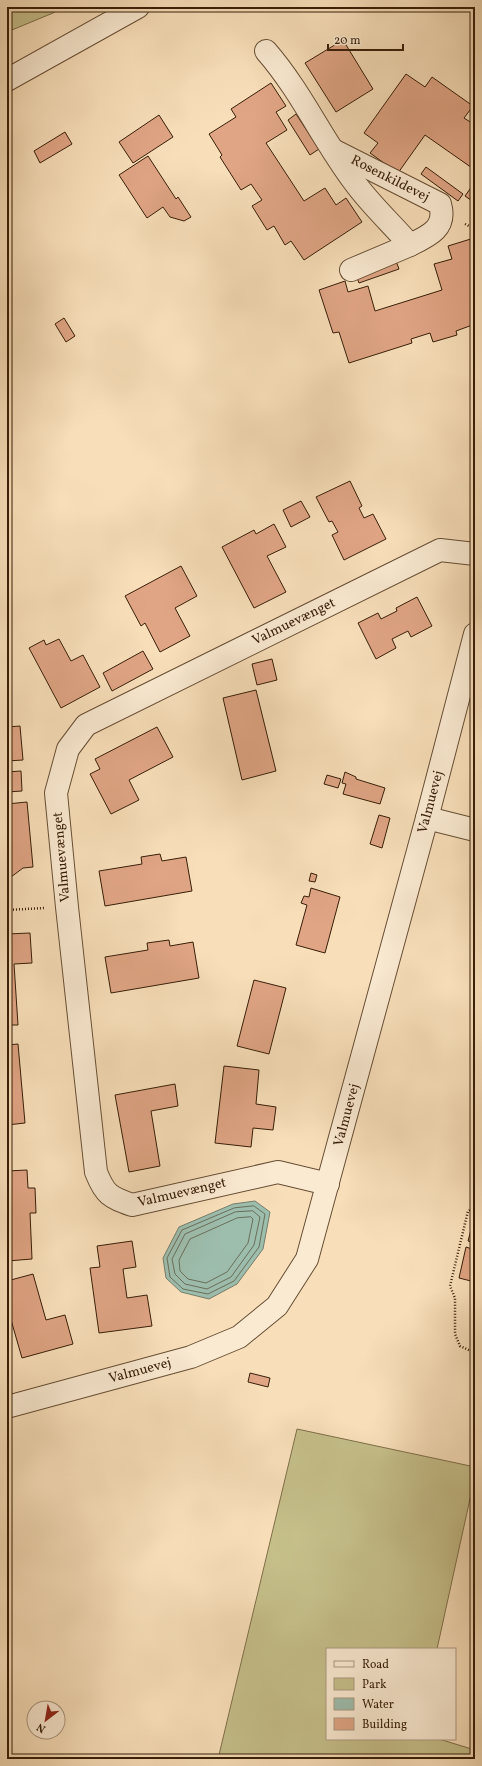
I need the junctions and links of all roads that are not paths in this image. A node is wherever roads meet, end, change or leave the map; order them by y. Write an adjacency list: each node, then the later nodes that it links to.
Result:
1 (138, 7): 3 (street)
2 (266, 51): 4 (street, Rosenkildevej)
3 (7, 80)
4 (332, 149): 5 (street, Rosenkildevej); 5 (street, Rosenkildevej)
5 (410, 245): 6 (street, Rosenkildevej)
6 (351, 270)
7 (475, 554): 11 (street, Valmuevænget)
8 (475, 634): 9 (street, Valmuevej)
9 (427, 818): 10 (street); 11 (street, Valmuevej)
10 (475, 830)
11 (328, 1184): 12 (street, Valmuevej)
12 (7, 1407)

